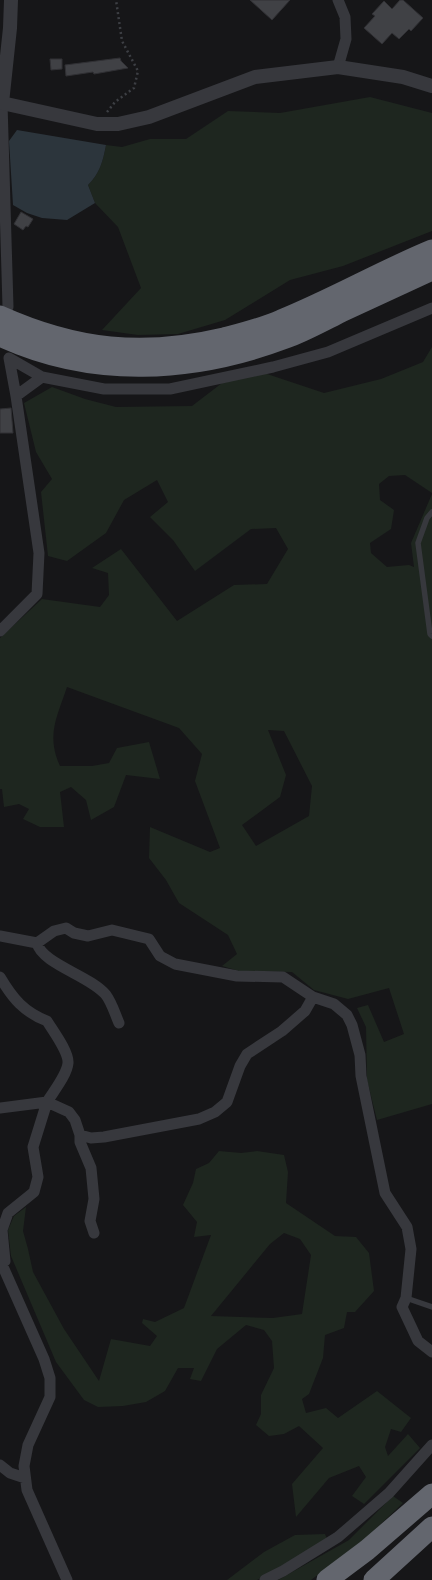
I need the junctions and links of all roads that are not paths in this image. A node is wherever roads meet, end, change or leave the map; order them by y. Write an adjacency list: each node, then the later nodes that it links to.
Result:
1 (11, 0): 5 (street)
2 (338, 0): 3 (street)
3 (338, 67): 4 (street); 5 (street)
4 (432, 86)
5 (2, 103): 9 (street)
6 (432, 250): 9 (highway)
7 (432, 270): 10 (highway)
8 (432, 308): 11 (street)
9 (4, 311)
10 (0, 336)
11 (42, 377): 12 (street); 12 (street)
12 (16, 396): 14 (street)
13 (432, 512): 15 (lane)
14 (0, 631)
15 (432, 636)
16 (0, 936): 17 (street)
17 (37, 943): 19 (street); 20 (street)
18 (0, 977): 21 (street)
19 (313, 996): 23 (street); 26 (street)
20 (119, 1023)
21 (47, 1102): 22 (street); 23 (street); 25 (street)
22 (0, 1108)
23 (80, 1135): 24 (street)
24 (94, 1233)
25 (1, 1262): 31 (street)
26 (406, 1298): 27 (lane); 28 (street)
27 (432, 1308)
28 (432, 1352)
29 (432, 1445): 37 (street)
30 (0, 1465): 31 (street)
31 (25, 1478): 36 (street)
32 (432, 1494): 38 (highway)
33 (432, 1500): 39 (highway)
34 (432, 1527): 40 (highway)
35 (432, 1530): 41 (highway)
36 (67, 1580)
37 (265, 1580)
38 (327, 1580)
39 (342, 1580)
40 (374, 1580)
41 (386, 1580)

